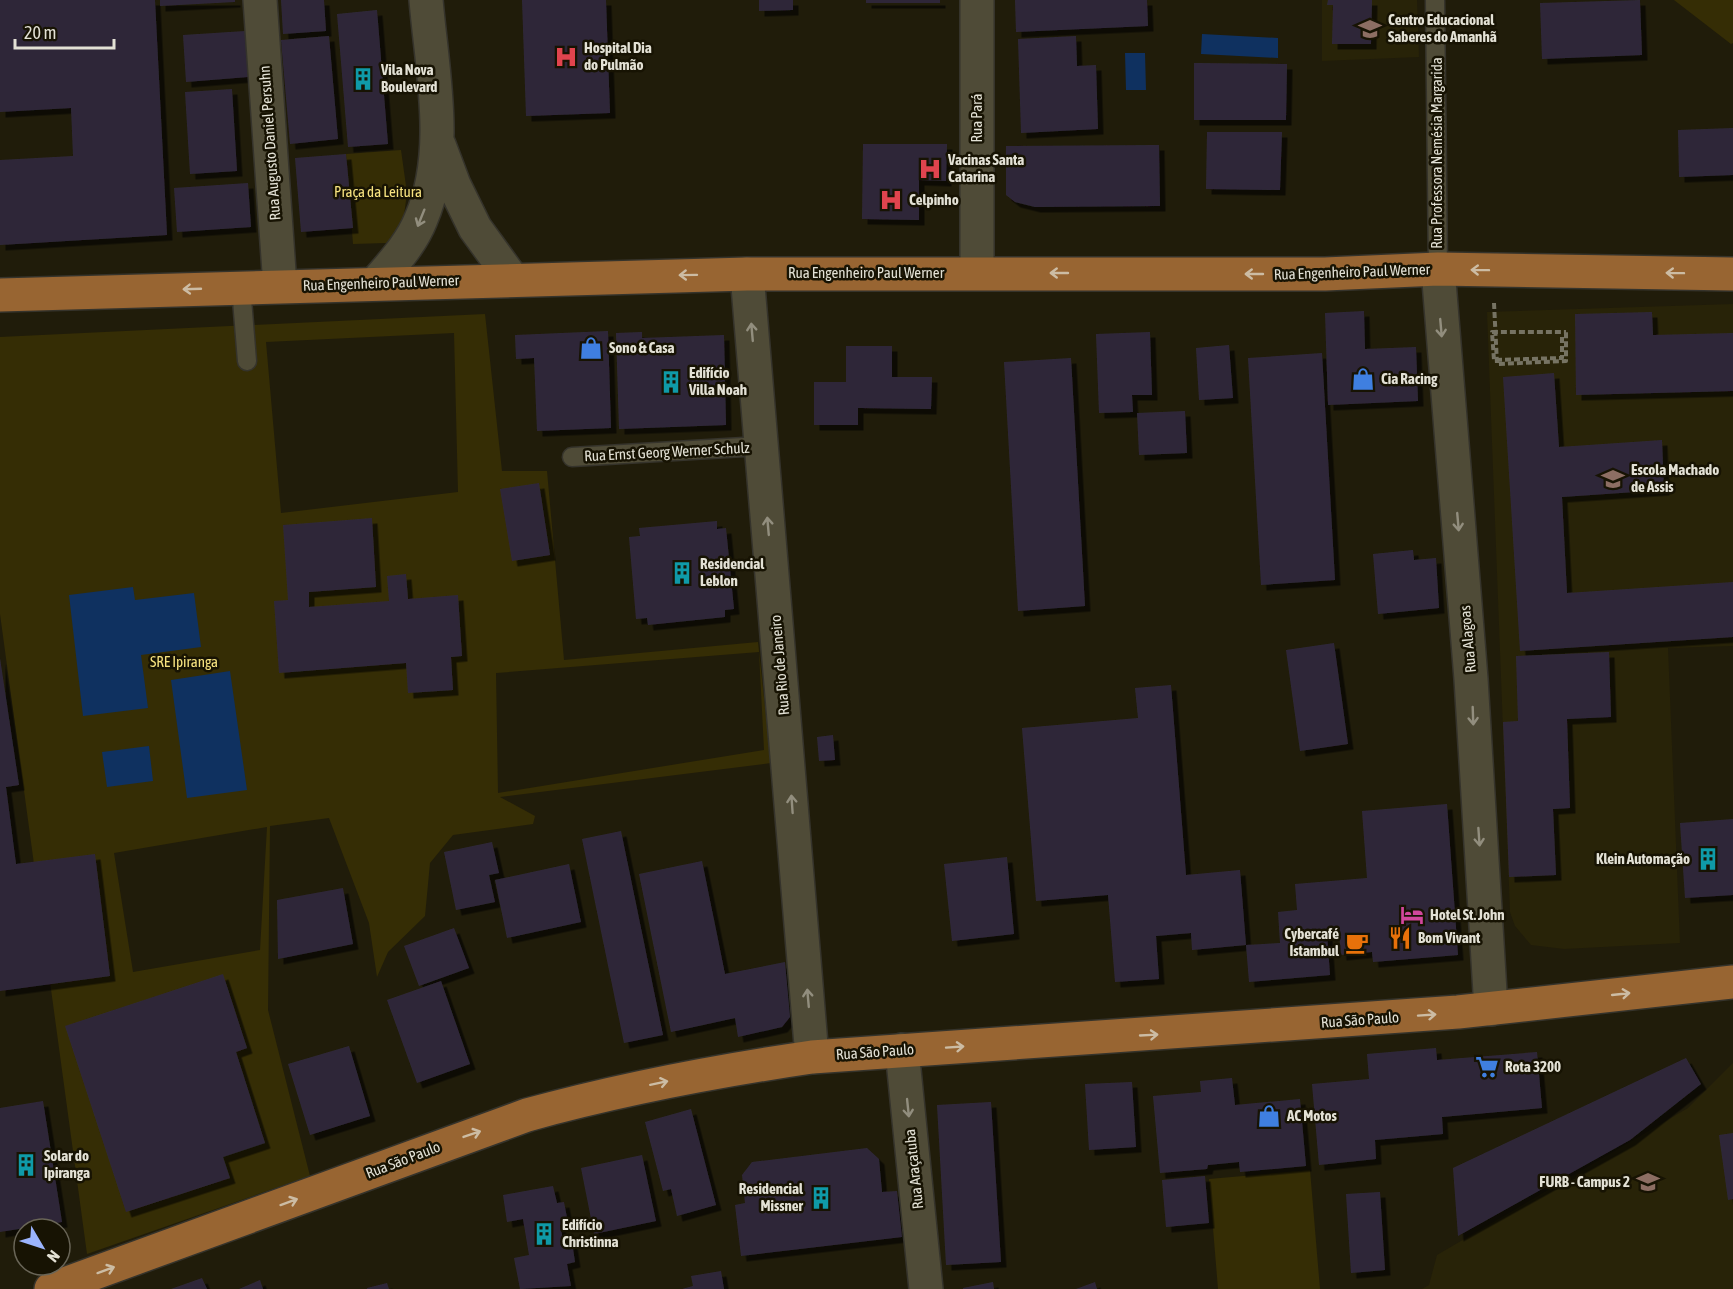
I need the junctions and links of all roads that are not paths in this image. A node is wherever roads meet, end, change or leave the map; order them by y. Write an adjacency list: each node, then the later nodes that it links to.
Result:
1 (260, 0): 12 (street, Rua Augusto Daniel Persuhn)
2 (426, 0): 5 (street)
3 (977, 0): 7 (street, Rua Pará)
4 (1435, 0): 6 (lane, Rua Professora Nemésia Margarida)
5 (438, 140): 10 (street); 11 (street, one-way to 11)
6 (1438, 269): 7 (main road, Rua Engenheiro Paul Werner, one-way to 7); 9 (main road, Rua Engenheiro Paul Werner, one-way to 6); 19 (street, Rua Alagoas, one-way to 19)
7 (977, 272): 8 (main road, Rua Engenheiro Paul Werner)
8 (747, 274): 10 (main road, Rua Engenheiro Paul Werner, one-way to 10); 16 (street, Rua Rio de Janeiro, one-way to 8)
9 (1733, 274)
10 (512, 279): 11 (main road, Rua Engenheiro Paul Werner)
11 (376, 283): 12 (main road, Rua Engenheiro Paul Werner)
12 (280, 286): 13 (main road, Rua Engenheiro Paul Werner)
13 (241, 287): 14 (main road, Rua Engenheiro Paul Werner, one-way to 14); 15 (lane)
14 (0, 295)
15 (247, 361)
16 (761, 446): 17 (lane, Rua Ernst Georg Werner Schulz); 21 (street, Rua Rio de Janeiro, one-way to 16)
17 (572, 458)
18 (1733, 982): 19 (main road, Rua São Paulo, one-way to 18)
19 (1491, 1009): 20 (main road, Rua São Paulo, one-way to 19)
20 (903, 1050): 21 (main road, Rua São Paulo); 23 (street, Rua Araçatuba, one-way to 23)
21 (812, 1057): 22 (main road, Rua São Paulo, one-way to 21)
22 (51, 1289)
23 (926, 1289)

